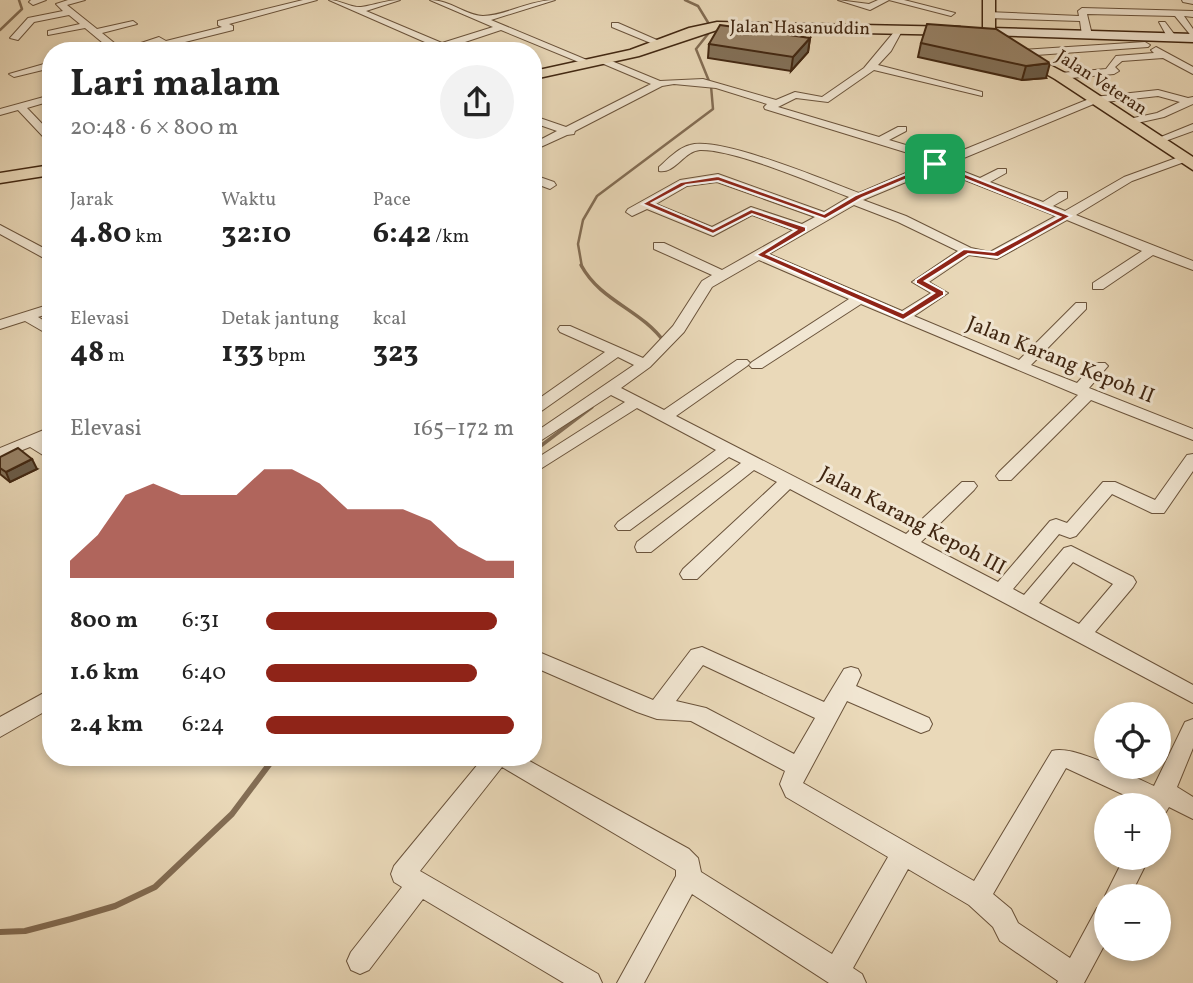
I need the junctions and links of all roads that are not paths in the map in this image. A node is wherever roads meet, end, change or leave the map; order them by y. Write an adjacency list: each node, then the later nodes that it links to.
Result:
1 (81, 0): 14 (street)
2 (313, 0): 41 (street)
3 (333, 0): 15 (street)
4 (396, 0): 15 (street)
5 (438, 0): 20 (street)
6 (551, 0): 20 (street)
7 (842, 0): 8 (street)
8 (885, 0)
9 (893, 0): 17 (street)
10 (1186, 0): 11 (street)
11 (1193, 1)
12 (987, 3): 21 (street); 29 (main road)
13 (1147, 4): 16 (street)
14 (69, 5): 24 (street); 35 (street)
15 (356, 11): 42 (street)
16 (1128, 12): 18 (street); 21 (street)
17 (951, 13)
18 (1178, 14): 19 (street); 34 (street)
19 (1193, 14)
20 (484, 19): 26 (street)
21 (1084, 19): 33 (street)
22 (133, 24): 28 (street)
23 (1162, 24): 36 (street)
24 (88, 25): 28 (street); 30 (street)
25 (615, 26): 44 (street)
26 (502, 27): 31 (street); 43 (street)
27 (899, 29): 29 (main road, Jalan Hasanuddin); 44 (main road, Jalan Hasanuddin); 48 (street)
28 (96, 32): 39 (street)
29 (990, 32): 33 (main road); 45 (main road, Jalan Veteran)
30 (51, 33)
31 (530, 35): 32 (street); 47 (street)
32 (542, 36)
33 (1087, 36): 38 (main road)
34 (1193, 37): 36 (main road)
35 (15, 38)
36 (1172, 38): 38 (main road)
37 (117, 40): 40 (street)
38 (1141, 41): 45 (street); 46 (street)
39 (108, 42)
40 (121, 42)
41 (173, 42)
42 (431, 42)
43 (454, 42)
44 (661, 44): 47 (main road, Jalan Hasanuddin)
45 (1021, 54): 53 (main road, Jalan Veteran)
46 (1165, 55): 50 (street); 53 (street)
47 (595, 62): 51 (main road, Jalan Hasanuddin); 54 (street)
48 (869, 66): 55 (street); 59 (street)
49 (42, 67): 52 (street)
50 (1193, 71)
51 (542, 73)
52 (14, 74)
53 (1060, 76): 56 (main road, Jalan Veteran)
54 (659, 84): 60 (street); 69 (street)
55 (978, 94)
56 (1094, 100): 58 (street); 64 (main road, Jalan Veteran); 73 (street)
57 (42, 101): 62 (street)
58 (1191, 101): 64 (street)
59 (822, 102): 60 (street); 61 (street)
60 (775, 103): 70 (street)
61 (836, 103)
62 (21, 107): 63 (street); 67 (street)
63 (0, 113)
64 (1128, 121): 71 (main road, Jalan Veteran)
65 (542, 122): 69 (street)
66 (1193, 127): 71 (street)
67 (42, 129)
68 (902, 129): 70 (street)
69 (570, 132): 72 (street)
70 (879, 141): 73 (street)
71 (1157, 141): 74 (main road, Jalan Veteran)
72 (542, 144)
73 (939, 162): 79 (street); 83 (street)
74 (1188, 162): 88 (street)
75 (663, 169): 83 (street)
76 (42, 171): 78 (main road)
77 (1002, 171): 79 (street)
78 (0, 178)
79 (981, 182): 85 (street)
80 (542, 183): 81 (street)
81 (550, 186)
82 (1063, 195): 85 (street)
83 (856, 198): 87 (street); 93 (street)
84 (646, 204): 86 (street); 87 (street); 89 (street)
85 (1044, 207): 88 (street)
86 (632, 212)
87 (825, 216): 89 (street)
88 (1067, 216): 92 (street); 93 (street)
89 (803, 229): 95 (street)
90 (3, 234): 94 (street)
91 (659, 246): 97 (street)
92 (1152, 250): 96 (street); 98 (street)
93 (967, 251): 103 (street)
94 (42, 254)
95 (760, 255): 97 (street); 99 (street, Jalan Karang Kepoh II)
96 (1193, 266)
97 (723, 275): 108 (street)
98 (1098, 286)
99 (860, 298): 103 (street, Jalan Karang Kepoh II); 114 (street)
100 (1081, 306): 109 (street)
101 (42, 311): 102 (street)
102 (27, 316): 104 (street); 105 (street)
103 (903, 317): 109 (street, Jalan Karang Kepoh II)
104 (0, 325)
105 (42, 326)
106 (565, 329): 107 (street)
107 (617, 351): 108 (street); 113 (street)
108 (645, 363): 112 (street)
109 (1022, 366): 111 (street, Jalan Karang Kepoh II)
110 (1100, 366): 111 (street)
111 (1084, 391): 115 (street, Jalan Karang Kepoh II); 125 (street)
112 (621, 393): 114 (street, Jalan Karang Kepoh III); 117 (street); 123 (street)
113 (542, 403)
114 (665, 416): 120 (street, Jalan Karang Kepoh III)
115 (1193, 435)
116 (42, 436): 118 (street)
117 (542, 436)
118 (32, 440): 119 (street); 121 (street)
119 (42, 448)
120 (729, 449): 124 (street, Jalan Karang Kepoh III); 128 (street)
121 (0, 454)
122 (1193, 459): 132 (street)
123 (542, 461)
124 (753, 462): 126 (street, Jalan Karang Kepoh III); 130 (street)
125 (1005, 476)
126 (788, 481): 129 (street, Jalan Karang Kepoh III); 131 (street)
127 (968, 486): 129 (street)
128 (624, 526)
129 (907, 544): 132 (street, Jalan Karang Kepoh III)
130 (644, 547)
131 (690, 574)
132 (1000, 592): 133 (street, Jalan Karang Kepoh III)
133 (1026, 605): 134 (street, Jalan Karang Kepoh III); 134 (street)
134 (1082, 634): 136 (street, Jalan Karang Kepoh III)
135 (542, 661): 138 (street)
136 (1193, 695)
137 (42, 702): 141 (street)
138 (657, 710): 139 (street); 145 (street)
139 (830, 715): 140 (street); 145 (street)
140 (921, 724)
141 (0, 728)
142 (1193, 729): 147 (street)
143 (490, 766): 152 (street)
144 (519, 766): 151 (street)
145 (798, 766): 150 (street)
146 (1147, 793): 153 (street)
147 (1162, 793)
148 (1171, 803): 149 (street)
149 (1193, 810)
150 (903, 854): 153 (street); 156 (street)
151 (688, 878): 156 (street); 159 (street)
152 (420, 884): 155 (street); 158 (street)
153 (978, 897): 157 (street)
154 (1094, 940): 157 (street)
155 (360, 961)
156 (844, 977)
157 (1072, 980)
158 (589, 983)
159 (630, 983)

